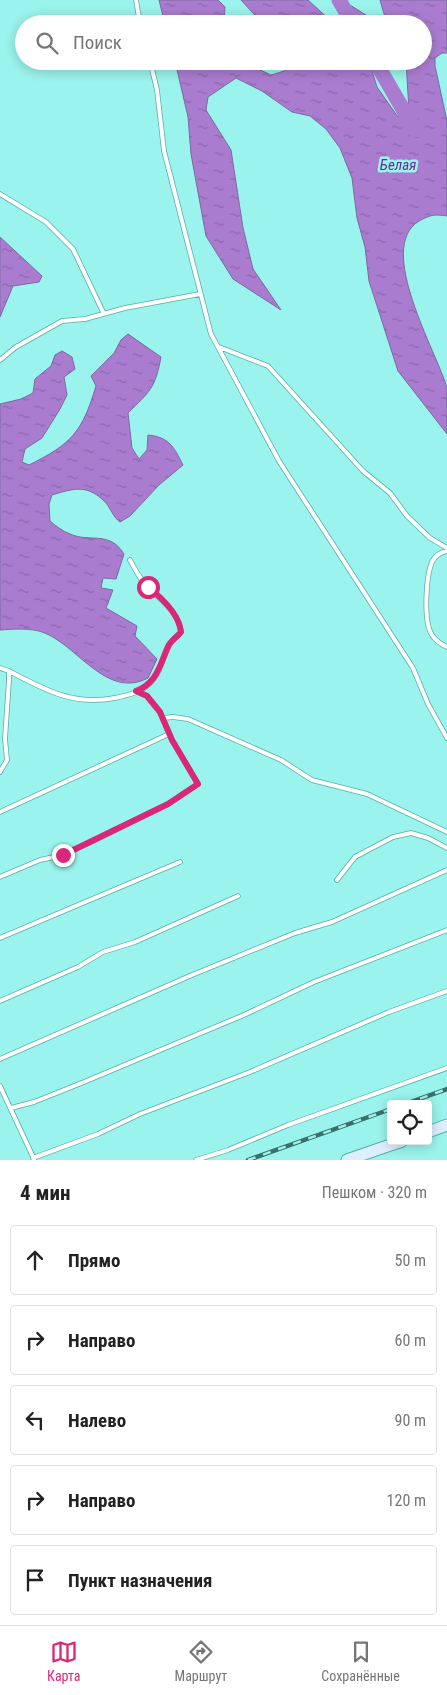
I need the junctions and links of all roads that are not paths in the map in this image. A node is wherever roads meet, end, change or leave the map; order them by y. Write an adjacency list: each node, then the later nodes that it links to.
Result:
1 (136, 0): 2 (lane)
2 (138, 15)
3 (152, 70): 5 (lane)
4 (0, 194): 6 (lane)
5 (200, 294): 6 (lane); 7 (lane)
6 (103, 312): 8 (lane)
7 (219, 347): 9 (lane); 17 (lane)
8 (0, 360)
9 (447, 550): 11 (lane)
10 (130, 560): 14 (lane)
11 (447, 647)
12 (0, 668): 13 (lane)
13 (9, 671): 14 (lane); 18 (lane)
14 (136, 691): 15 (lane)
15 (163, 718): 16 (lane); 20 (lane)
16 (169, 734): 19 (lane); 24 (lane)
17 (447, 738)
18 (0, 772)
19 (0, 812)
20 (447, 832)
21 (447, 848): 25 (lane)
22 (180, 862): 28 (lane)
23 (447, 870): 31 (lane)
24 (0, 877)
25 (337, 880)
26 (238, 896): 30 (lane)
27 (447, 930): 34 (lane)
28 (0, 938)
29 (447, 990): 38 (lane)
30 (0, 1001)
31 (0, 1059)
32 (447, 1068): 39 (lane)
33 (0, 1086): 34 (lane)
34 (11, 1108): 38 (lane)
35 (447, 1125): 36 (street)
36 (432, 1131)
37 (390, 1145): 40 (street)
38 (34, 1159)
39 (196, 1160)
40 (347, 1160)

